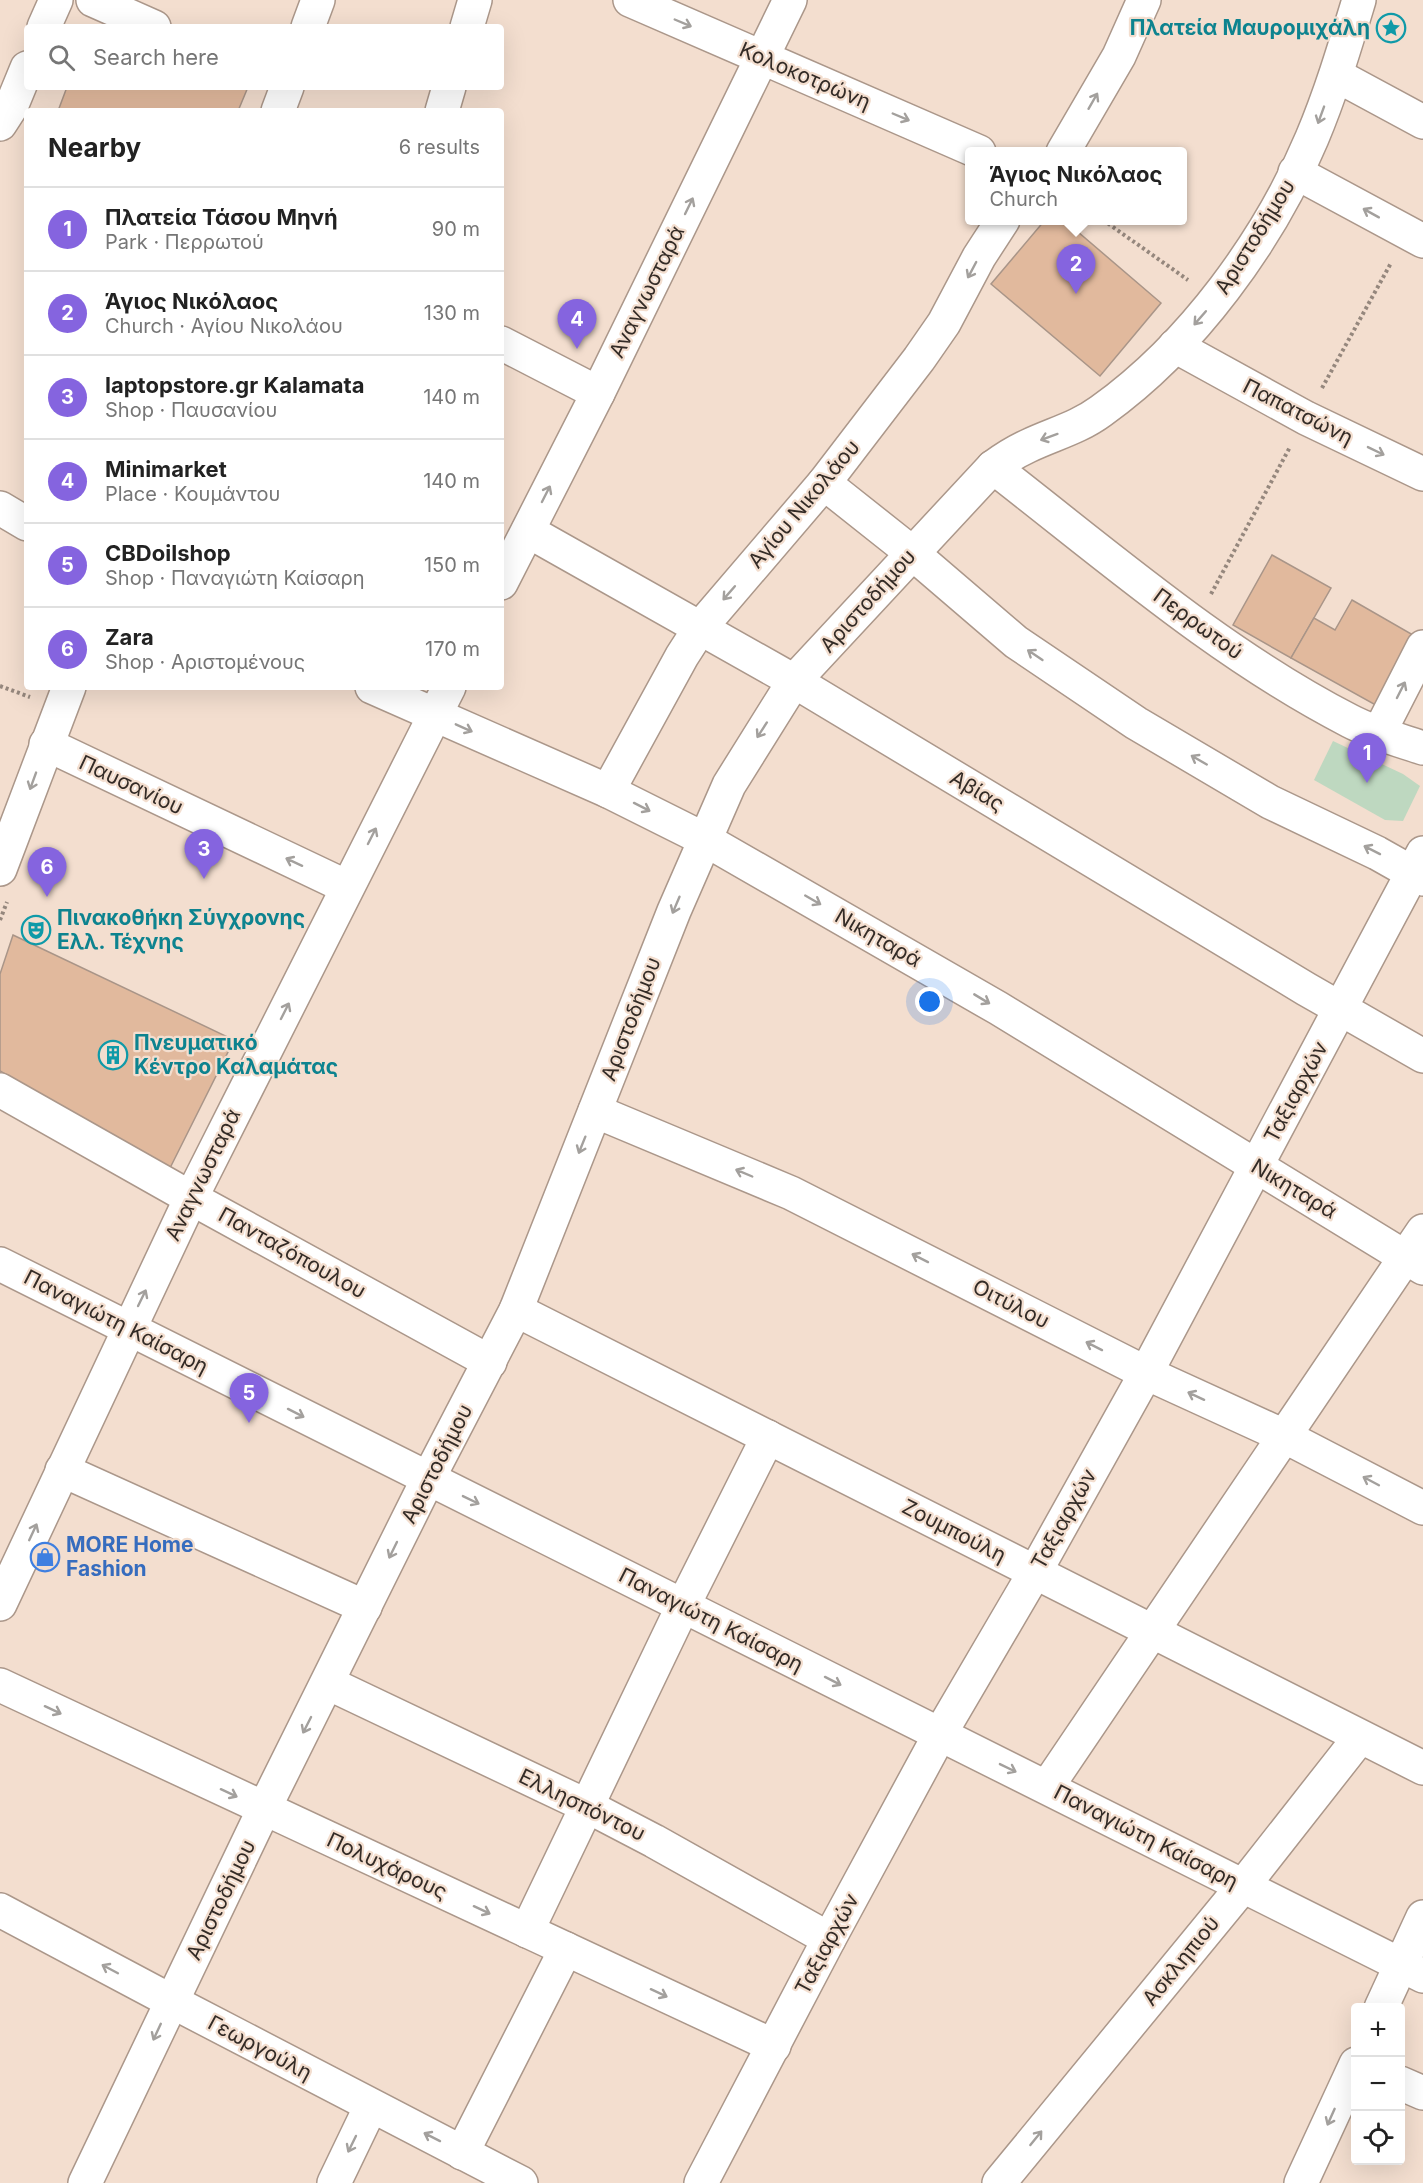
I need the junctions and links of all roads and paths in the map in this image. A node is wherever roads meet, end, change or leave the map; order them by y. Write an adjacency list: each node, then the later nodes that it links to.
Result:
1 (56, 0): 9 (street)
2 (93, 0): 10 (street)
3 (318, 0): 11 (street)
4 (475, 0): 12 (street)
5 (630, 0): 13 (street, Κολοκοτρώνη, one-way to 13)
6 (790, 0): 13 (street, Αναγνωσταρά)
7 (1144, 0): 23 (street, one-way to 7)
8 (1359, 0): 14 (street, Αριστοδήμου)
9 (45, 24)
10 (147, 24)
11 (309, 24)
12 (468, 24)
13 (762, 57): 22 (street, Κολοκοτρώνη, one-way to 22); 31 (street, Αναγνωσταρά, one-way to 13)
14 (1336, 75): 21 (street); 24 (street, Αριστοδήμου, one-way to 24)
15 (24, 78): 20 (street)
16 (286, 90): 18 (street)
17 (448, 90): 19 (street)
18 (279, 108)
19 (443, 108)
20 (13, 115)
21 (1423, 122)
22 (969, 147)
23 (1066, 147)
24 (1295, 172): 27 (street, one-way to 24); 28 (street, Αριστοδήμου)
25 (1000, 225): 34 (street, Αγίου Νικολάου, one-way to 34)
26 (1110, 225): 28 (path)
27 (1423, 241)
28 (1215, 299): 30 (street, Αριστοδήμου, one-way to 30)
29 (504, 345): 31 (street)
30 (1175, 346): 32 (street, Αριστοδήμου, one-way to 32); 33 (street, Παπατσώνη, one-way to 33)
31 (598, 393): 37 (street, Αναγνωσταρά, one-way to 31)
32 (993, 467): 38 (street, Αριστοδήμου); 48 (street, Περρωτού)
33 (1423, 474)
34 (824, 483): 38 (street); 40 (street, Αγίου Νικολάου, one-way to 40)
35 (0, 508): 36 (street)
36 (24, 522)
37 (528, 531): 39 (street, Αναγνωσταρά); 40 (street, Αβίας)
38 (912, 552): 42 (street, Αριστοδήμου); 53 (street, one-way to 38)
39 (504, 577)
40 (700, 628): 42 (street, Αβίας); 51 (street, Αγίου Νικολάου)
41 (1423, 647): 48 (street, one-way to 41)
42 (794, 681): 52 (street, Αριστοδήμου, one-way to 52); 56 (street, Αβίας)
43 (0, 686): 46 (path)
44 (68, 690): 49 (street)
45 (387, 690): 47 (street, Νικηταρά)
46 (31, 698)
47 (442, 701): 51 (street, Νικηταρά, one-way to 51); 55 (street, Αναγνωσταρά, one-way to 47)
48 (1379, 733): 50 (street, Περρωτού)
49 (46, 744): 54 (street, one-way to 54); 55 (street, Παυσανίου, one-way to 49)
50 (1423, 748)
51 (608, 790): 52 (street, Νικηταρά, one-way to 52)
52 (704, 839): 59 (street, Αριστοδήμου, one-way to 59); 60 (street, Νικηταρά, one-way to 60)
53 (1420, 868): 56 (street, Ταξιαρχών)
54 (0, 869)
55 (346, 887): 61 (street, Αναγνωσταρά, one-way to 55)
56 (1341, 1008): 57 (street, Αβίας); 60 (street, Ταξιαρχών)
57 (1423, 1056)
58 (0, 1090): 61 (street, Πανταζόπουλου)
59 (595, 1111): 64 (street, Αριστοδήμου, one-way to 64); 67 (street, Οιτύλου, one-way to 59)
60 (1256, 1167): 62 (street, Νικηταρά); 67 (street, Ταξιαρχών)
61 (191, 1198): 65 (street, Αναγνωσταρά, one-way to 61); 66 (street, Πανταζόπουλου)
62 (1417, 1252): 68 (street)
63 (0, 1264): 65 (street, Παναγιώτη Καίσαρη)
64 (516, 1310): 66 (street, Αριστοδήμου); 69 (street, Ζουμπούλη)
65 (128, 1328): 70 (street, Αναγνωσταρά); 71 (street, Παναγιώτη Καίσαρη, one-way to 71)
66 (490, 1362): 71 (street, Αριστοδήμου)
67 (1146, 1373): 68 (street, Οιτύλου, one-way to 67); 73 (street, Ταξιαρχών)
68 (1284, 1436): 72 (street, Οιτύλου, one-way to 68); 77 (street)
69 (768, 1437): 73 (street, Ζουμπούλη); 75 (street)
70 (62, 1470): 74 (street, Αναγνωσταρά, one-way to 70); 76 (street)
71 (428, 1479): 75 (street, Παναγιώτη Καίσαρη, one-way to 75); 76 (street, Αριστοδήμου, one-way to 76)
72 (1423, 1508)
73 (1035, 1572): 77 (street, Ζουμπούλη); 80 (street, Ταξιαρχών)
74 (0, 1604)
75 (683, 1606): 80 (street, Παναγιώτη Καίσαρη, one-way to 80); 84 (street)
76 (365, 1607): 78 (street, Αριστοδήμου)
77 (1152, 1632): 81 (street, Ζουμπούλη); 83 (street)
78 (328, 1683): 84 (street, Ελλησπόντου); 85 (street, Αριστοδήμου, one-way to 85)
79 (0, 1685): 85 (street, Πολυχάρους, one-way to 85)
80 (940, 1734): 83 (street, Παναγιώτη Καίσαρη, one-way to 83); 90 (street, Ταξιαρχών)
81 (1360, 1737): 82 (street, Ζουμπούλη); 86 (street, Ασκληπιού)
82 (1423, 1768)
83 (1047, 1787): 86 (street, Παναγιώτη Καίσαρη)
84 (587, 1806): 89 (street); 90 (street, Ελλησπόντου)
85 (264, 1809): 89 (street, Πολυχάρους, one-way to 89); 93 (street, Αριστοδήμου)
86 (1243, 1886): 92 (street, Παναγιώτη Καίσαρη); 101 (street, Ασκληπιού, one-way to 86)
87 (0, 1910): 93 (street, Γεωργούλη, one-way to 87)
88 (1423, 1917): 92 (street)
89 (527, 1931): 91 (street, Πολυχάρους)
90 (829, 1939): 95 (street, Ταξιαρχών)
91 (566, 1949): 95 (street, Πολυχάρους, one-way to 95); 100 (street)
92 (1412, 1970): 94 (street)
93 (171, 2001): 99 (street, Γεωργούλη); 102 (street, Αριστοδήμου, one-way to 102)
94 (1384, 2003)
95 (774, 2046): 105 (street, Ταξιαρχών)
96 (1351, 2075): 106 (street, one-way to 106)
97 (1405, 2085): 98 (street)
98 (1423, 2093)
99 (371, 2106): 100 (street, Γεωργούλη, one-way to 99); 103 (street, one-way to 103)
100 (462, 2153): 104 (street, Γεωργούλη)
101 (1002, 2182)
102 (85, 2183)
103 (334, 2183)
104 (521, 2183)
105 (701, 2183)
106 (1301, 2183)

